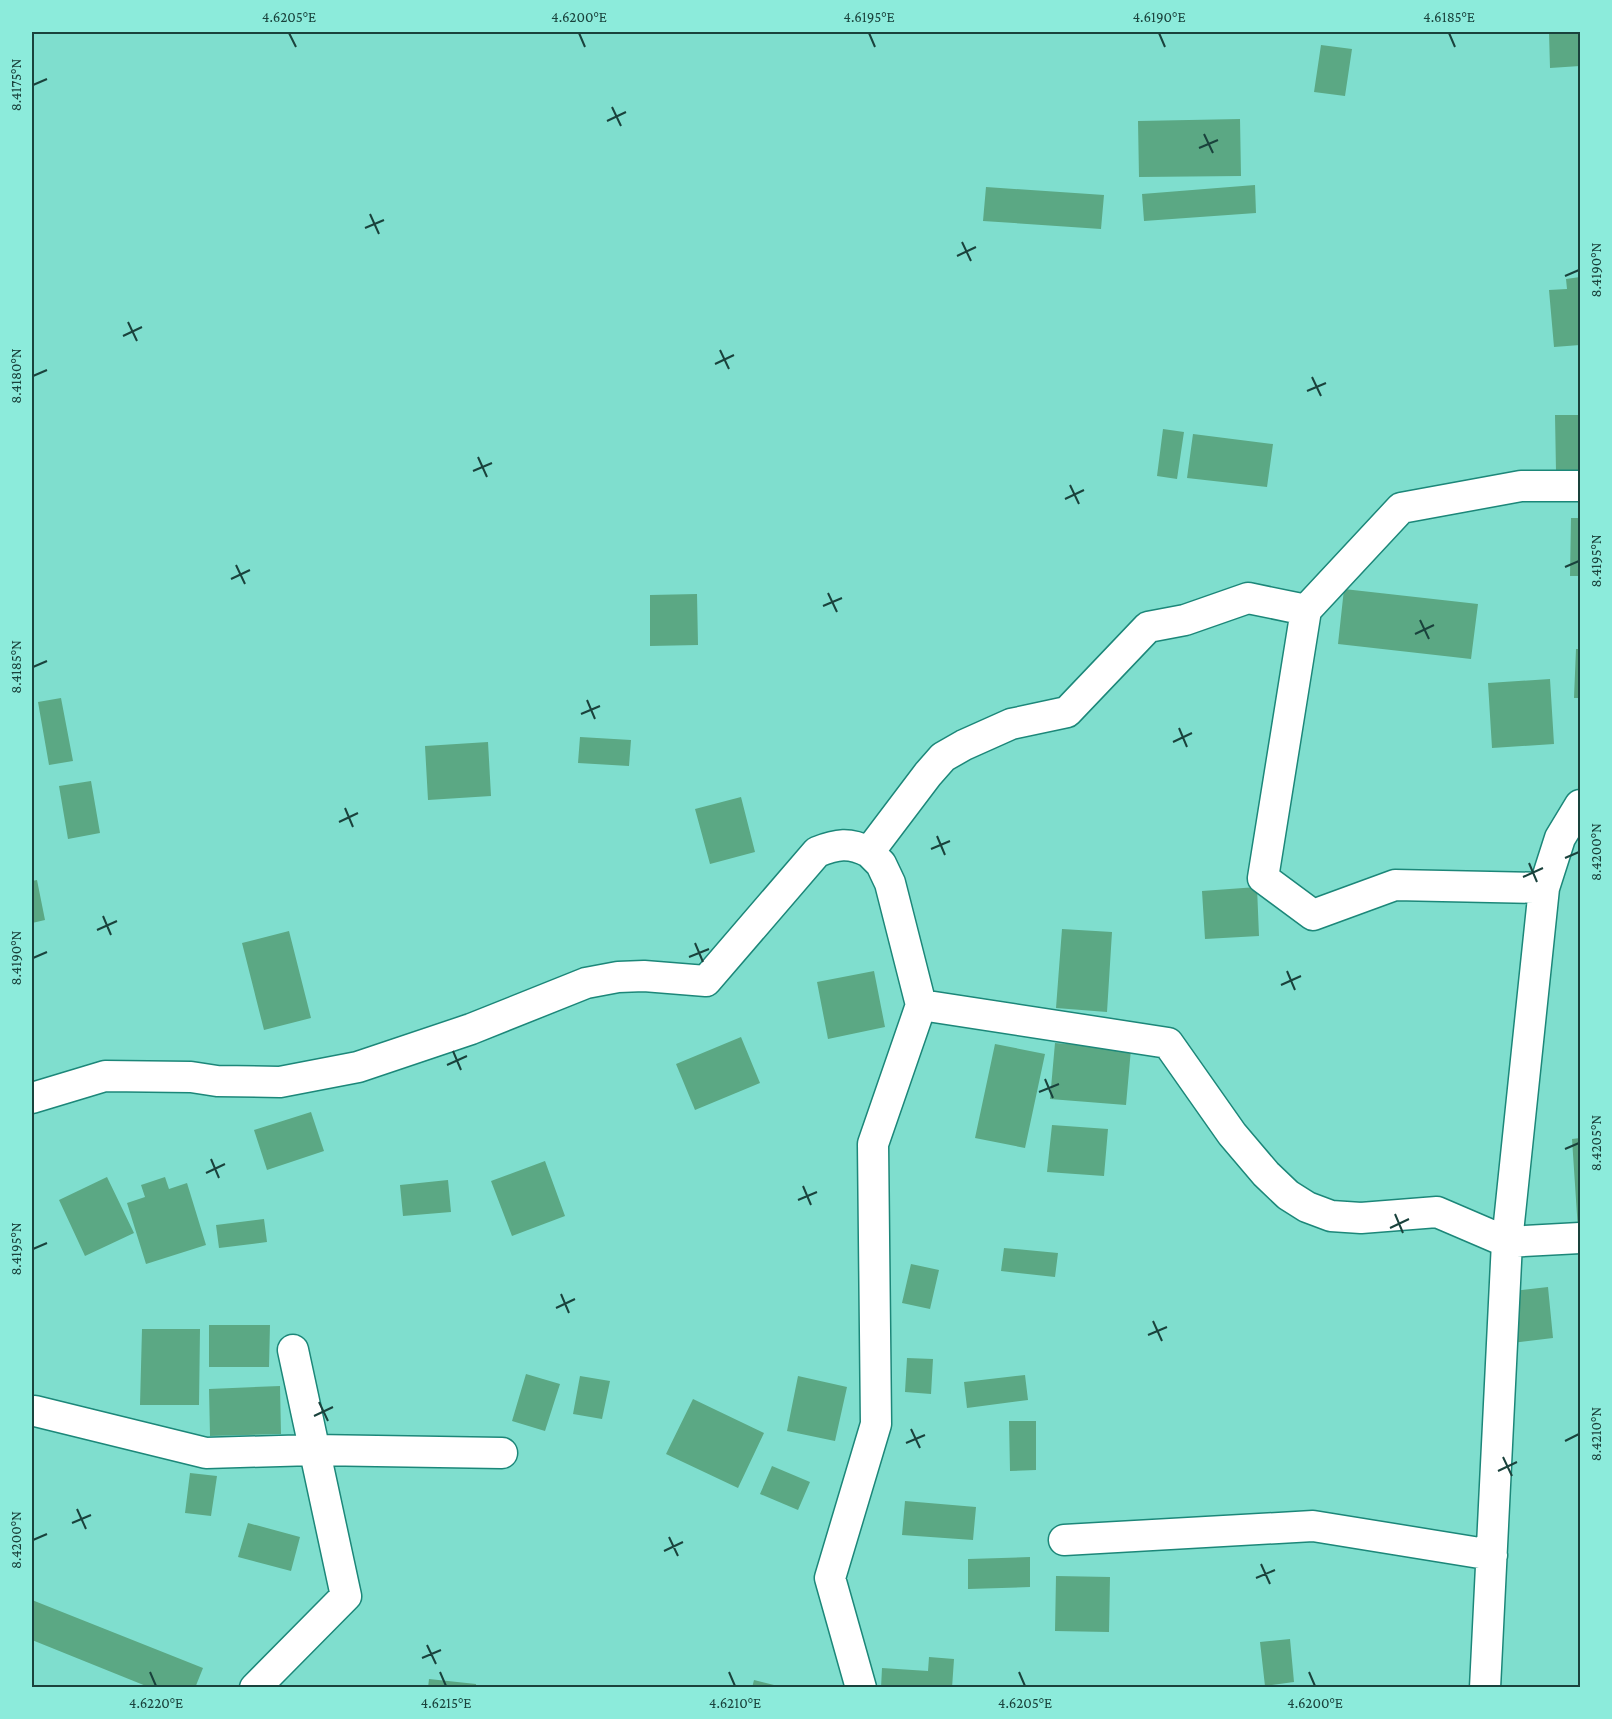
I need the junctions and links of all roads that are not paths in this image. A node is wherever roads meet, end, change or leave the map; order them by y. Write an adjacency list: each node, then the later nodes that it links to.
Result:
1 (1581, 486): 2 (street)
2 (1306, 610): 4 (street); 5 (street)
3 (1581, 805): 5 (street)
4 (869, 852): 6 (street); 7 (street)
5 (1544, 888): 9 (street)
6 (921, 1005): 9 (street); 17 (street)
7 (32, 1098)
8 (1581, 1238): 9 (street)
9 (1507, 1242): 15 (street)
10 (293, 1350): 12 (street)
11 (32, 1410): 12 (street)
12 (315, 1450): 13 (street); 16 (street)
13 (502, 1453)
14 (1064, 1540): 15 (street)
15 (1492, 1555): 18 (street)
16 (255, 1688)
17 (861, 1688)
18 (1485, 1688)

